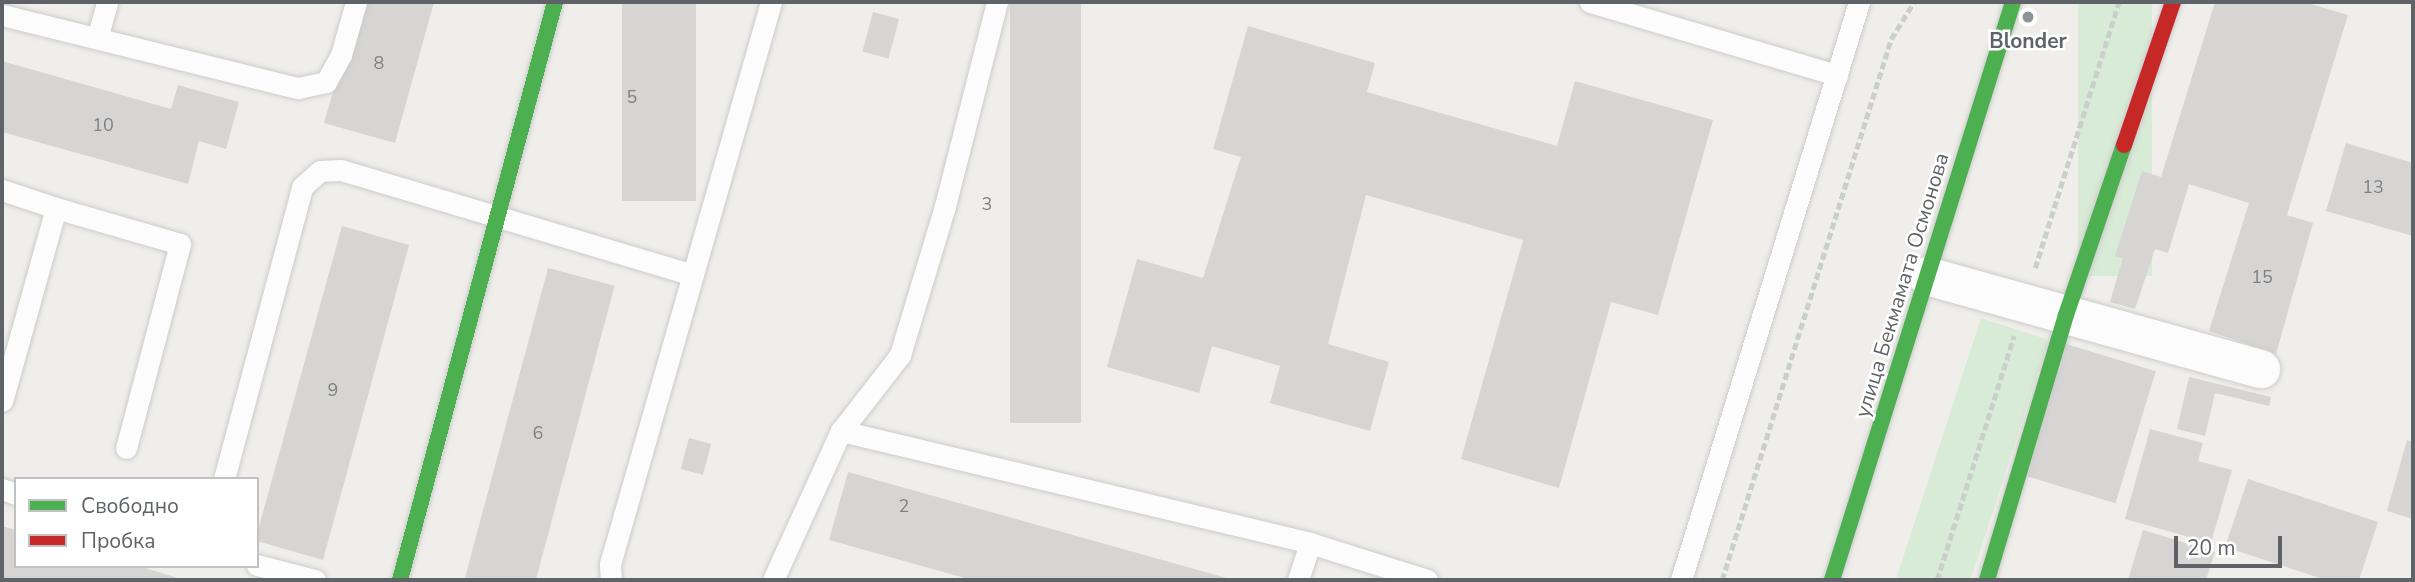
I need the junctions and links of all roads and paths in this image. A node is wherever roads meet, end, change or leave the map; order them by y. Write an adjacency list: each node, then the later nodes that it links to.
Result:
1 (107, 2): 12 (lane)
2 (356, 2): 12 (lane)
3 (555, 2): 16 (main road)
4 (771, 2): 17 (lane)
5 (997, 2): 22 (lane)
6 (1590, 2): 13 (lane)
7 (1859, 2): 13 (lane)
8 (1914, 2): 34 (path)
9 (2013, 2): 18 (main road, улица Бекмамата Осмонова)
10 (2173, 2): 19 (main road)
11 (2, 15): 12 (lane)
12 (96, 38)
13 (1837, 75): 33 (lane)
14 (2, 190): 15 (lane)
15 (56, 208): 21 (lane); 23 (lane)
16 (494, 216): 17 (lane); 24 (lane); 28 (main road)
17 (693, 275): 29 (lane)
18 (1927, 276): 19 (street); 35 (main road, улица Бекмамата Осмонова)
19 (2066, 315): 20 (street); 36 (main road)
20 (2260, 369)
21 (2, 401)
22 (841, 431): 25 (lane); 30 (lane)
23 (126, 448)
24 (225, 477)
25 (1310, 543): 31 (lane); 32 (lane)
26 (259, 566): 27 (lane)
27 (315, 580)
28 (400, 580)
29 (611, 580)
30 (773, 580)
31 (1298, 580)
32 (1427, 580)
33 (1681, 580)
34 (1722, 580)
35 (1832, 580)
36 (1987, 580)

